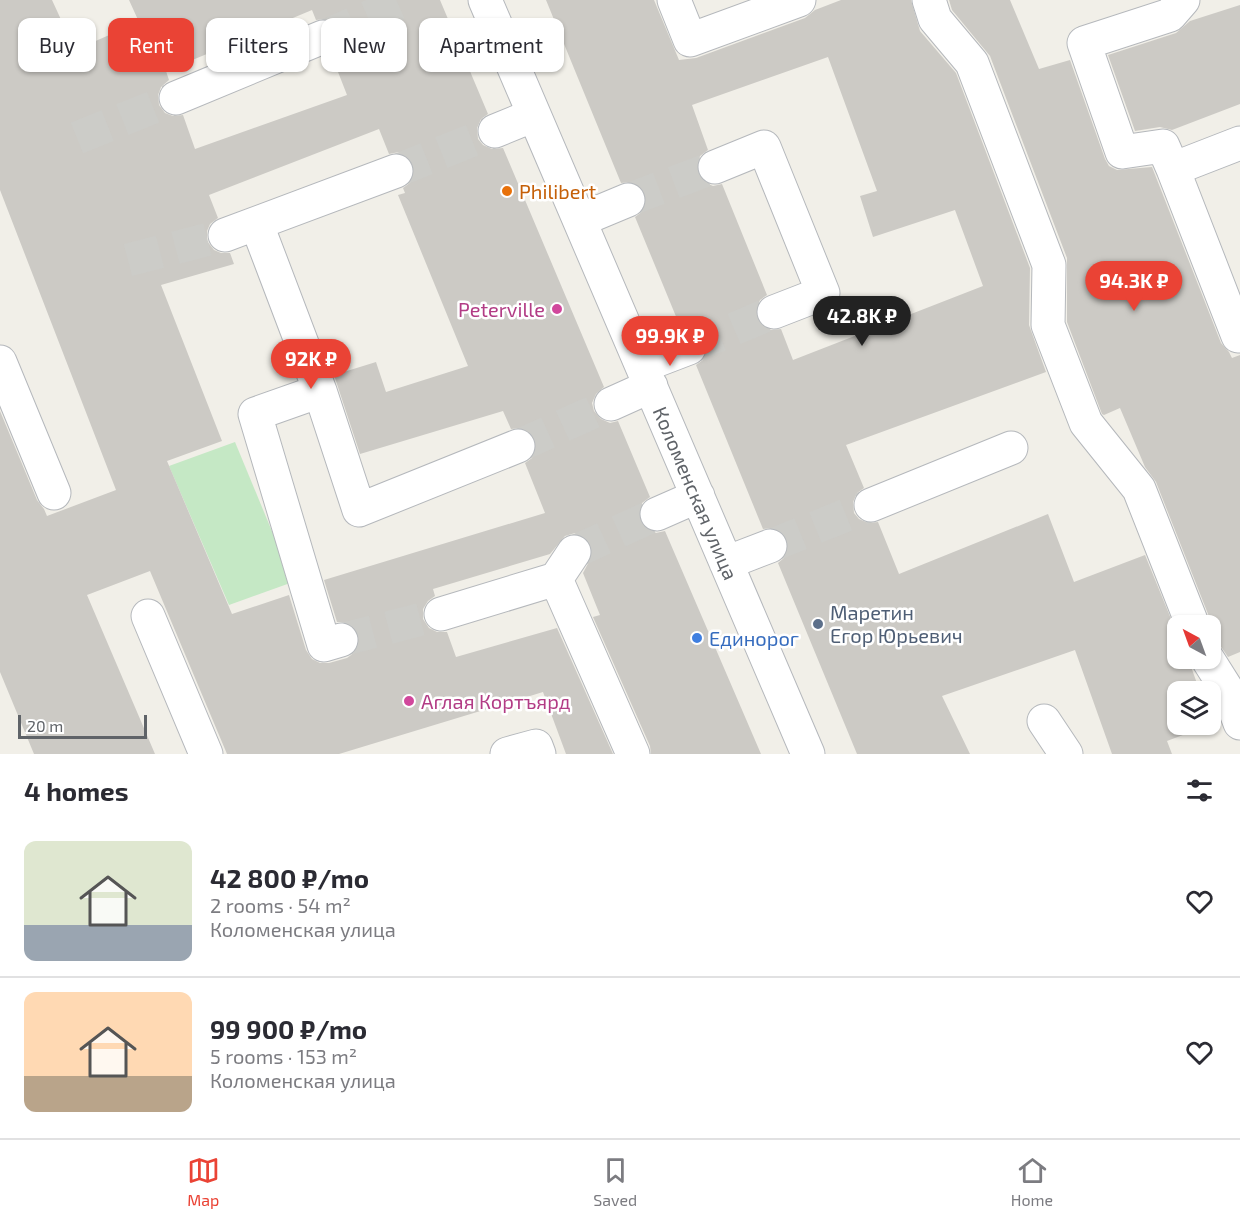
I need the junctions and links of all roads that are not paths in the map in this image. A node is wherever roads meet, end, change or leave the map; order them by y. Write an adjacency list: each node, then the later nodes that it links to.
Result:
1 (486, 0): 8 (street, Коломенская улица)
2 (674, 0): 3 (street)
3 (799, 0)
4 (928, 0): 36 (street)
5 (1183, 0): 12 (street)
6 (321, 38): 7 (street)
7 (176, 98)
8 (534, 115): 9 (street); 15 (street, Коломенская улица)
9 (495, 131)
10 (1240, 143): 12 (street)
11 (715, 167): 18 (street)
12 (1173, 169): 19 (street)
13 (396, 171): 16 (street)
14 (628, 200): 15 (street)
15 (580, 220): 22 (street, Коломенская улица)
16 (257, 225): 17 (street); 23 (street)
17 (225, 236)
18 (774, 312)
19 (1240, 335)
20 (689, 348): 22 (street)
21 (0, 362): 27 (street)
22 (646, 376): 24 (street); 28 (street, Коломенская улица)
23 (320, 391): 25 (street); 38 (street)
24 (611, 404)
25 (518, 446)
26 (1011, 448): 29 (street)
27 (54, 493)
28 (698, 496): 30 (street); 33 (street, Коломенская улица)
29 (870, 505)
30 (657, 514)
31 (770, 546): 33 (street)
32 (574, 552): 34 (street)
33 (726, 563): 46 (street, Коломенская улица)
34 (556, 579): 35 (street); 45 (street)
35 (441, 614)
36 (1189, 615)
37 (148, 616): 42 (street)
38 (341, 640)
39 (1214, 669): 41 (street)
40 (1044, 721): 47 (street)
41 (1240, 723)
42 (206, 754)
43 (507, 754): 44 (street)
44 (539, 754)
45 (633, 754)
46 (808, 754)
47 (1066, 754)

